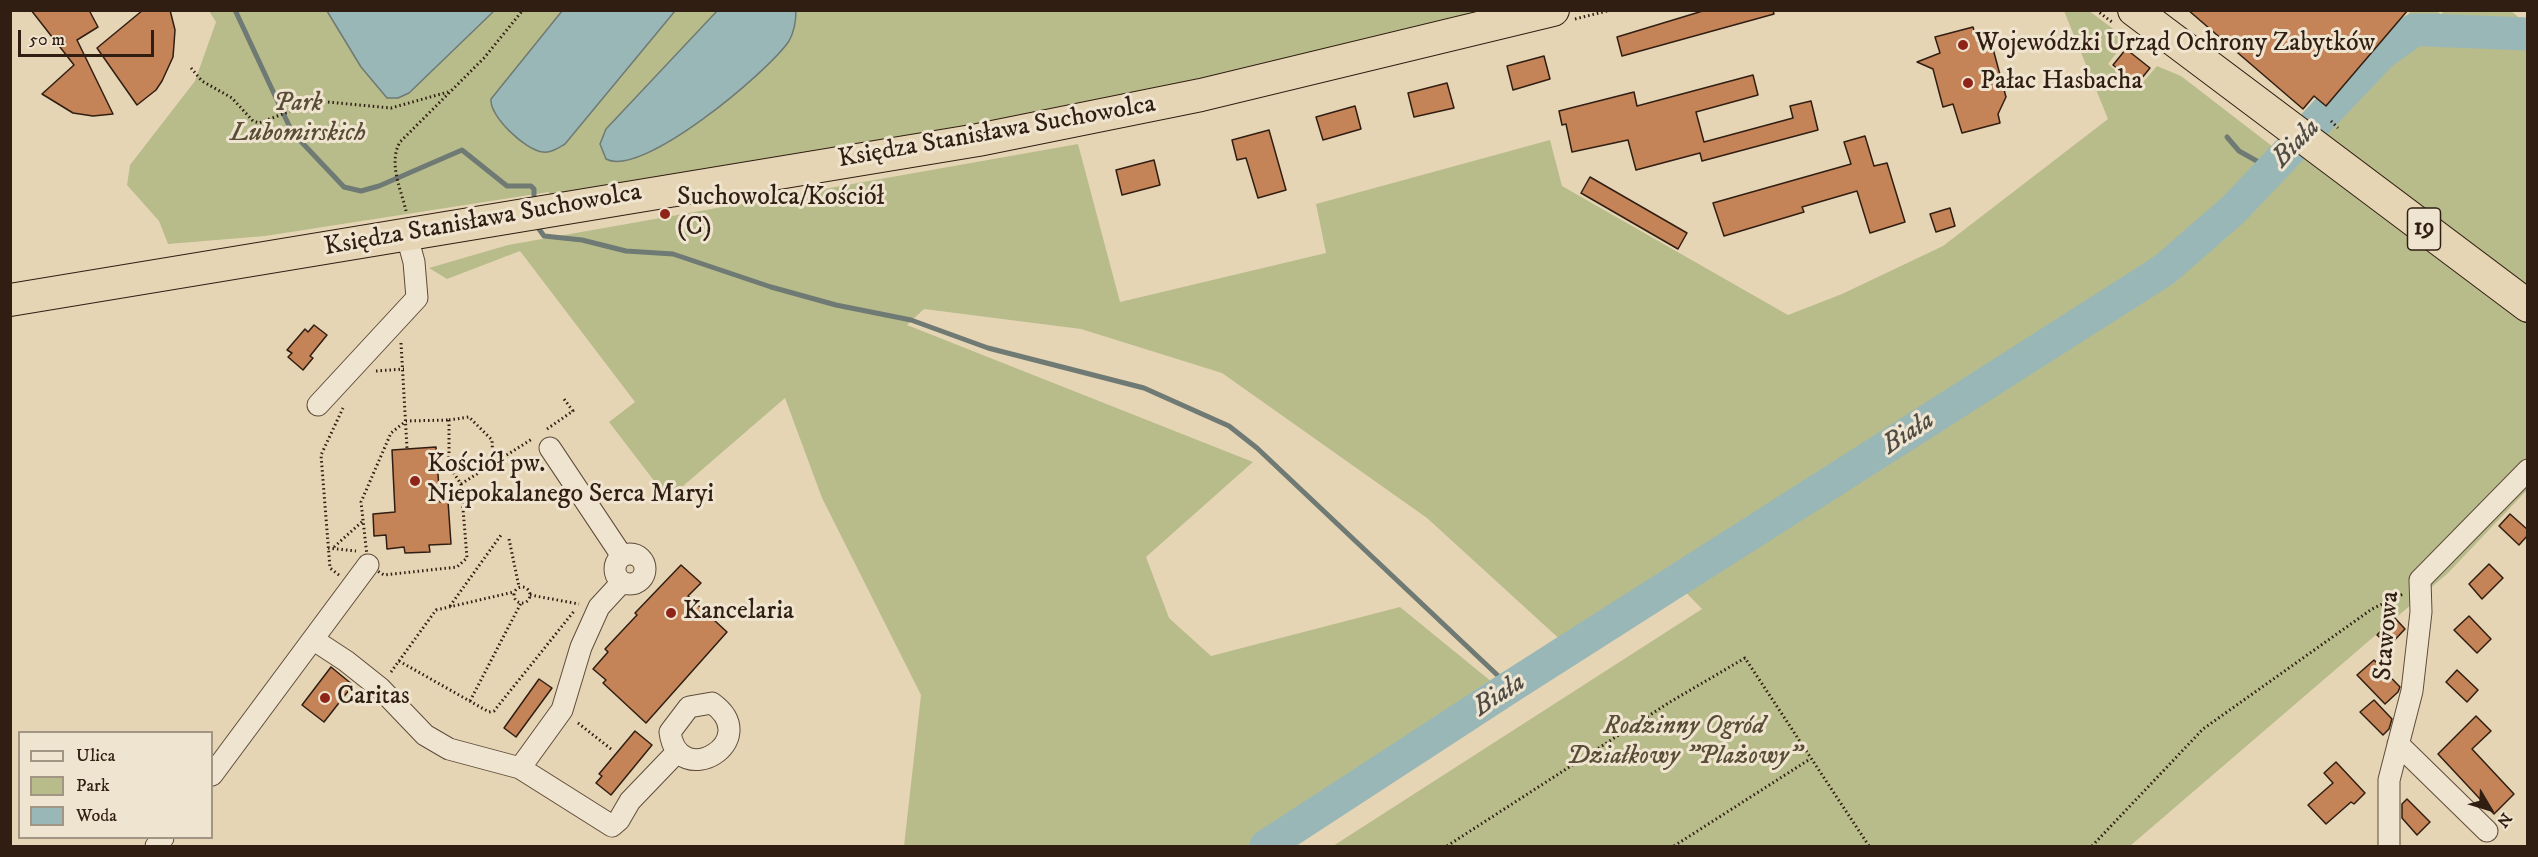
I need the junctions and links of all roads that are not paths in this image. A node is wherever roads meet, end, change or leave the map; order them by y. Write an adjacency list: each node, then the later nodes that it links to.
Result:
1 (1553, 10): 3 (highway, Księdza Stanisława Suchowolca)
2 (2134, 10): 5 (highway, 19)
3 (406, 233): 4 (highway, Księdza Stanisława Suchowolca); 6 (street)
4 (10, 300)
5 (2528, 306)
6 (318, 405)
7 (542, 440): 13 (street)
8 (2528, 470): 11 (street, Stawowa)
9 (367, 559): 10 (street)
10 (314, 640): 13 (street); 14 (street)
11 (2398, 744): 15 (street); 16 (street, Stawowa)
12 (677, 752): 13 (street)
13 (519, 768)
14 (213, 774)
15 (2487, 831)
16 (2389, 846)

